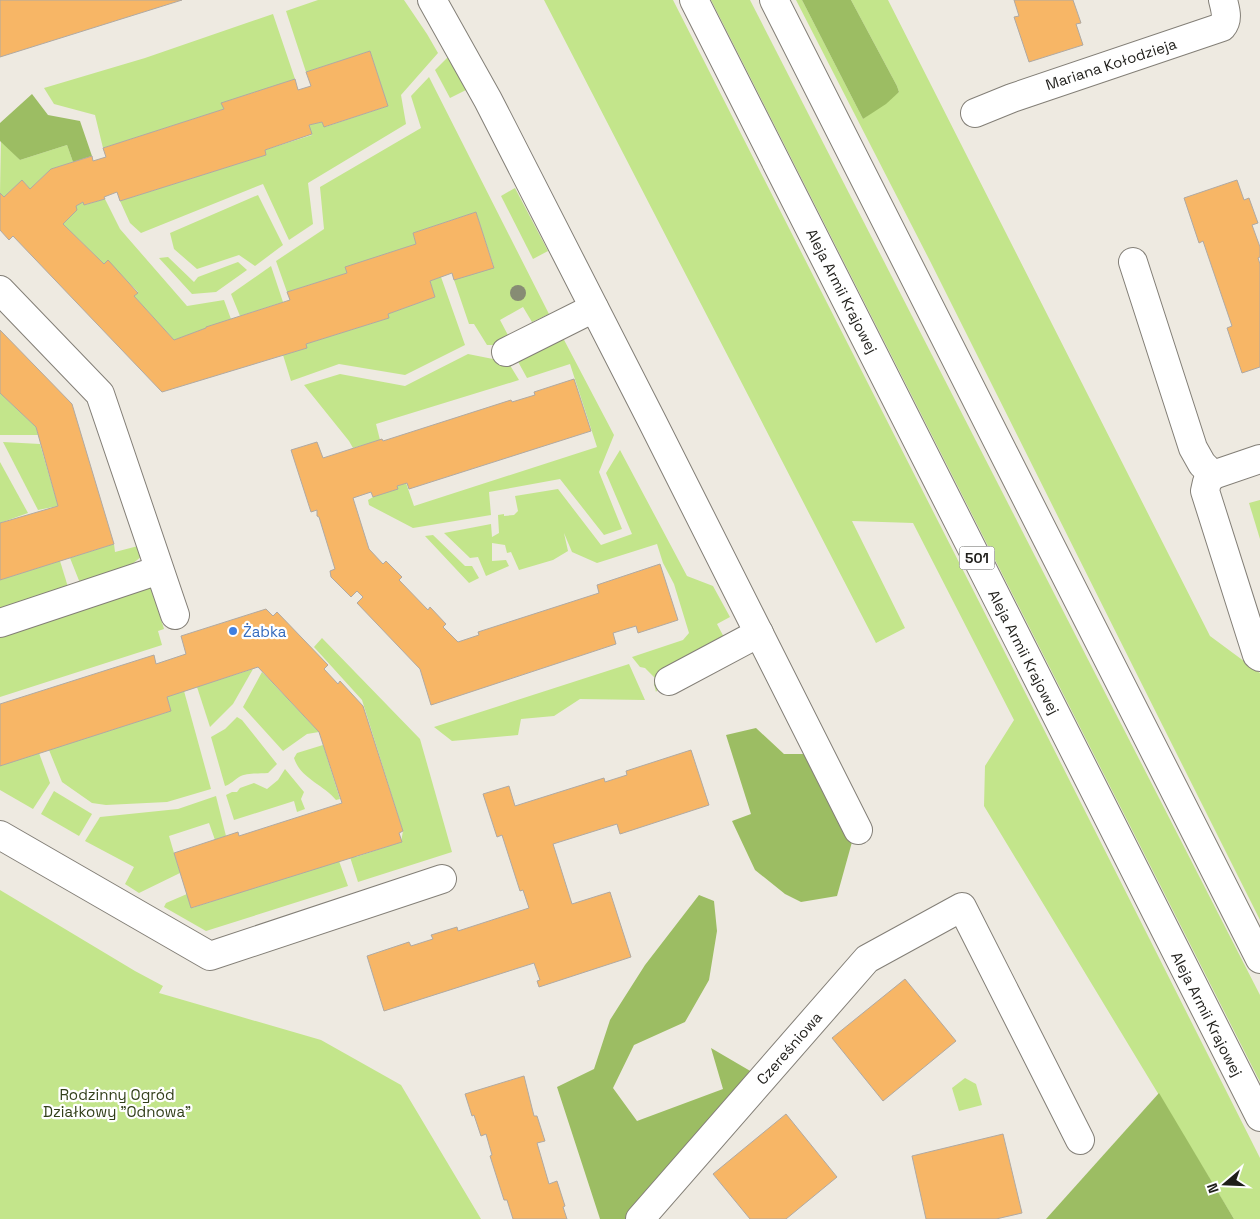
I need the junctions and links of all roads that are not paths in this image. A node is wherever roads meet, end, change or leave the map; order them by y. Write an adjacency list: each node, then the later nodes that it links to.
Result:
1 (432, 0): 8 (main road)
2 (694, 0): 22 (main road, Aleja Armii Krajowej / 501)
3 (774, 0): 21 (main road)
4 (1223, 0): 5 (main road, Mariana Kołodzieja)
5 (975, 113)
6 (1133, 262): 11 (main road)
7 (0, 290): 12 (main road)
8 (594, 308): 9 (main road); 15 (main road)
9 (506, 352)
10 (1260, 459): 11 (main road)
11 (1213, 475): 16 (main road)
12 (159, 570): 13 (main road); 14 (main road)
13 (175, 616)
14 (0, 623)
15 (759, 633): 17 (main road); 18 (main road)
16 (1260, 657)
17 (669, 681)
18 (858, 830)
19 (0, 835): 20 (main road)
20 (442, 879)
21 (1260, 959)
22 (1260, 1117)
23 (1080, 1140): 24 (main road, Czereśniowa)
24 (640, 1219)

